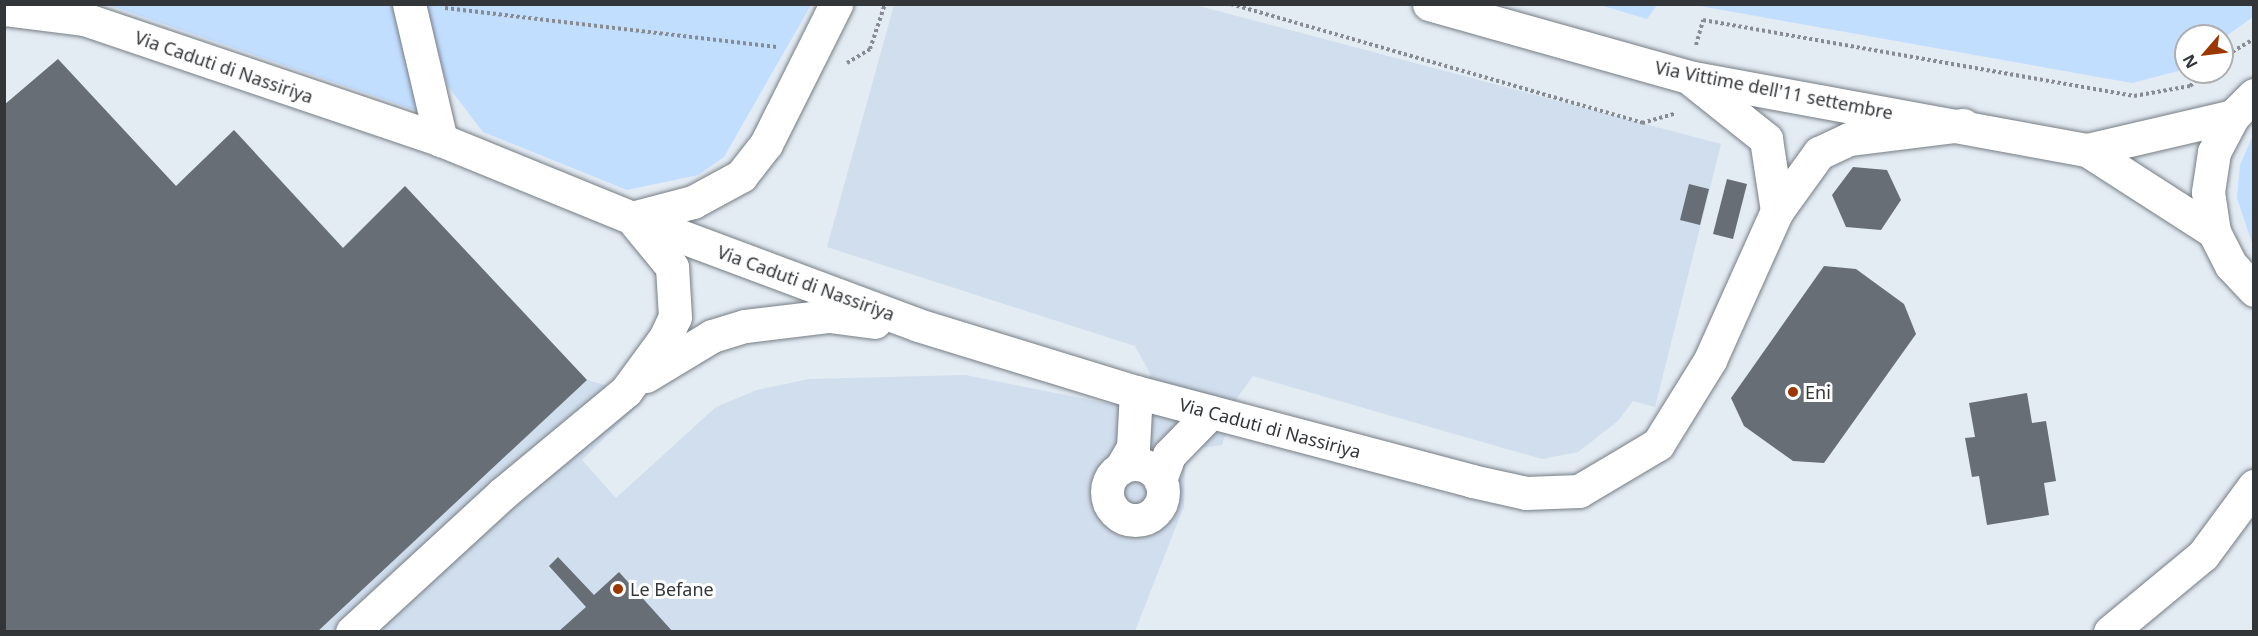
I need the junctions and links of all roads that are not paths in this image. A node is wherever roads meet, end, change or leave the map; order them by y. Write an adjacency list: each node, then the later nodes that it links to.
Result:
1 (836, 4): 11 (street)
2 (1429, 4): 5 (street, Via Vittime dell'11 settembre)
3 (423, 6): 8 (street)
4 (4, 9): 8 (street, Via Caduti di Nassiriya)
5 (1688, 77): 7 (street, Via Vittime dell'11 settembre); 10 (street)
6 (2243, 105): 9 (street, Via Vittime dell'11 settembre); 12 (street)
7 (1963, 125): 9 (street, Via Vittime dell'11 settembre); 10 (street, Via Caduti di Nassiriya)
8 (441, 140): 11 (street, Via Caduti di Nassiriya)
9 (2087, 150): 12 (street, Via Vittime dell'11 settembre)
10 (1777, 211): 17 (street, Via Caduti di Nassiriya)
11 (632, 219): 14 (street, Via Caduti di Nassiriya); 15 (street)
12 (2214, 232): 13 (street)
13 (2253, 290)
14 (918, 325): 15 (street); 16 (street, Via Caduti di Nassiriya)
15 (626, 391): 21 (street)
16 (1136, 392): 17 (street, Via Caduti di Nassiriya); 18 (street)
17 (1211, 412): 19 (street)
18 (1121, 468): 19 (street); 19 (street)
19 (1160, 480)
20 (2253, 486): 22 (street)
21 (352, 632)
22 (2110, 632)

